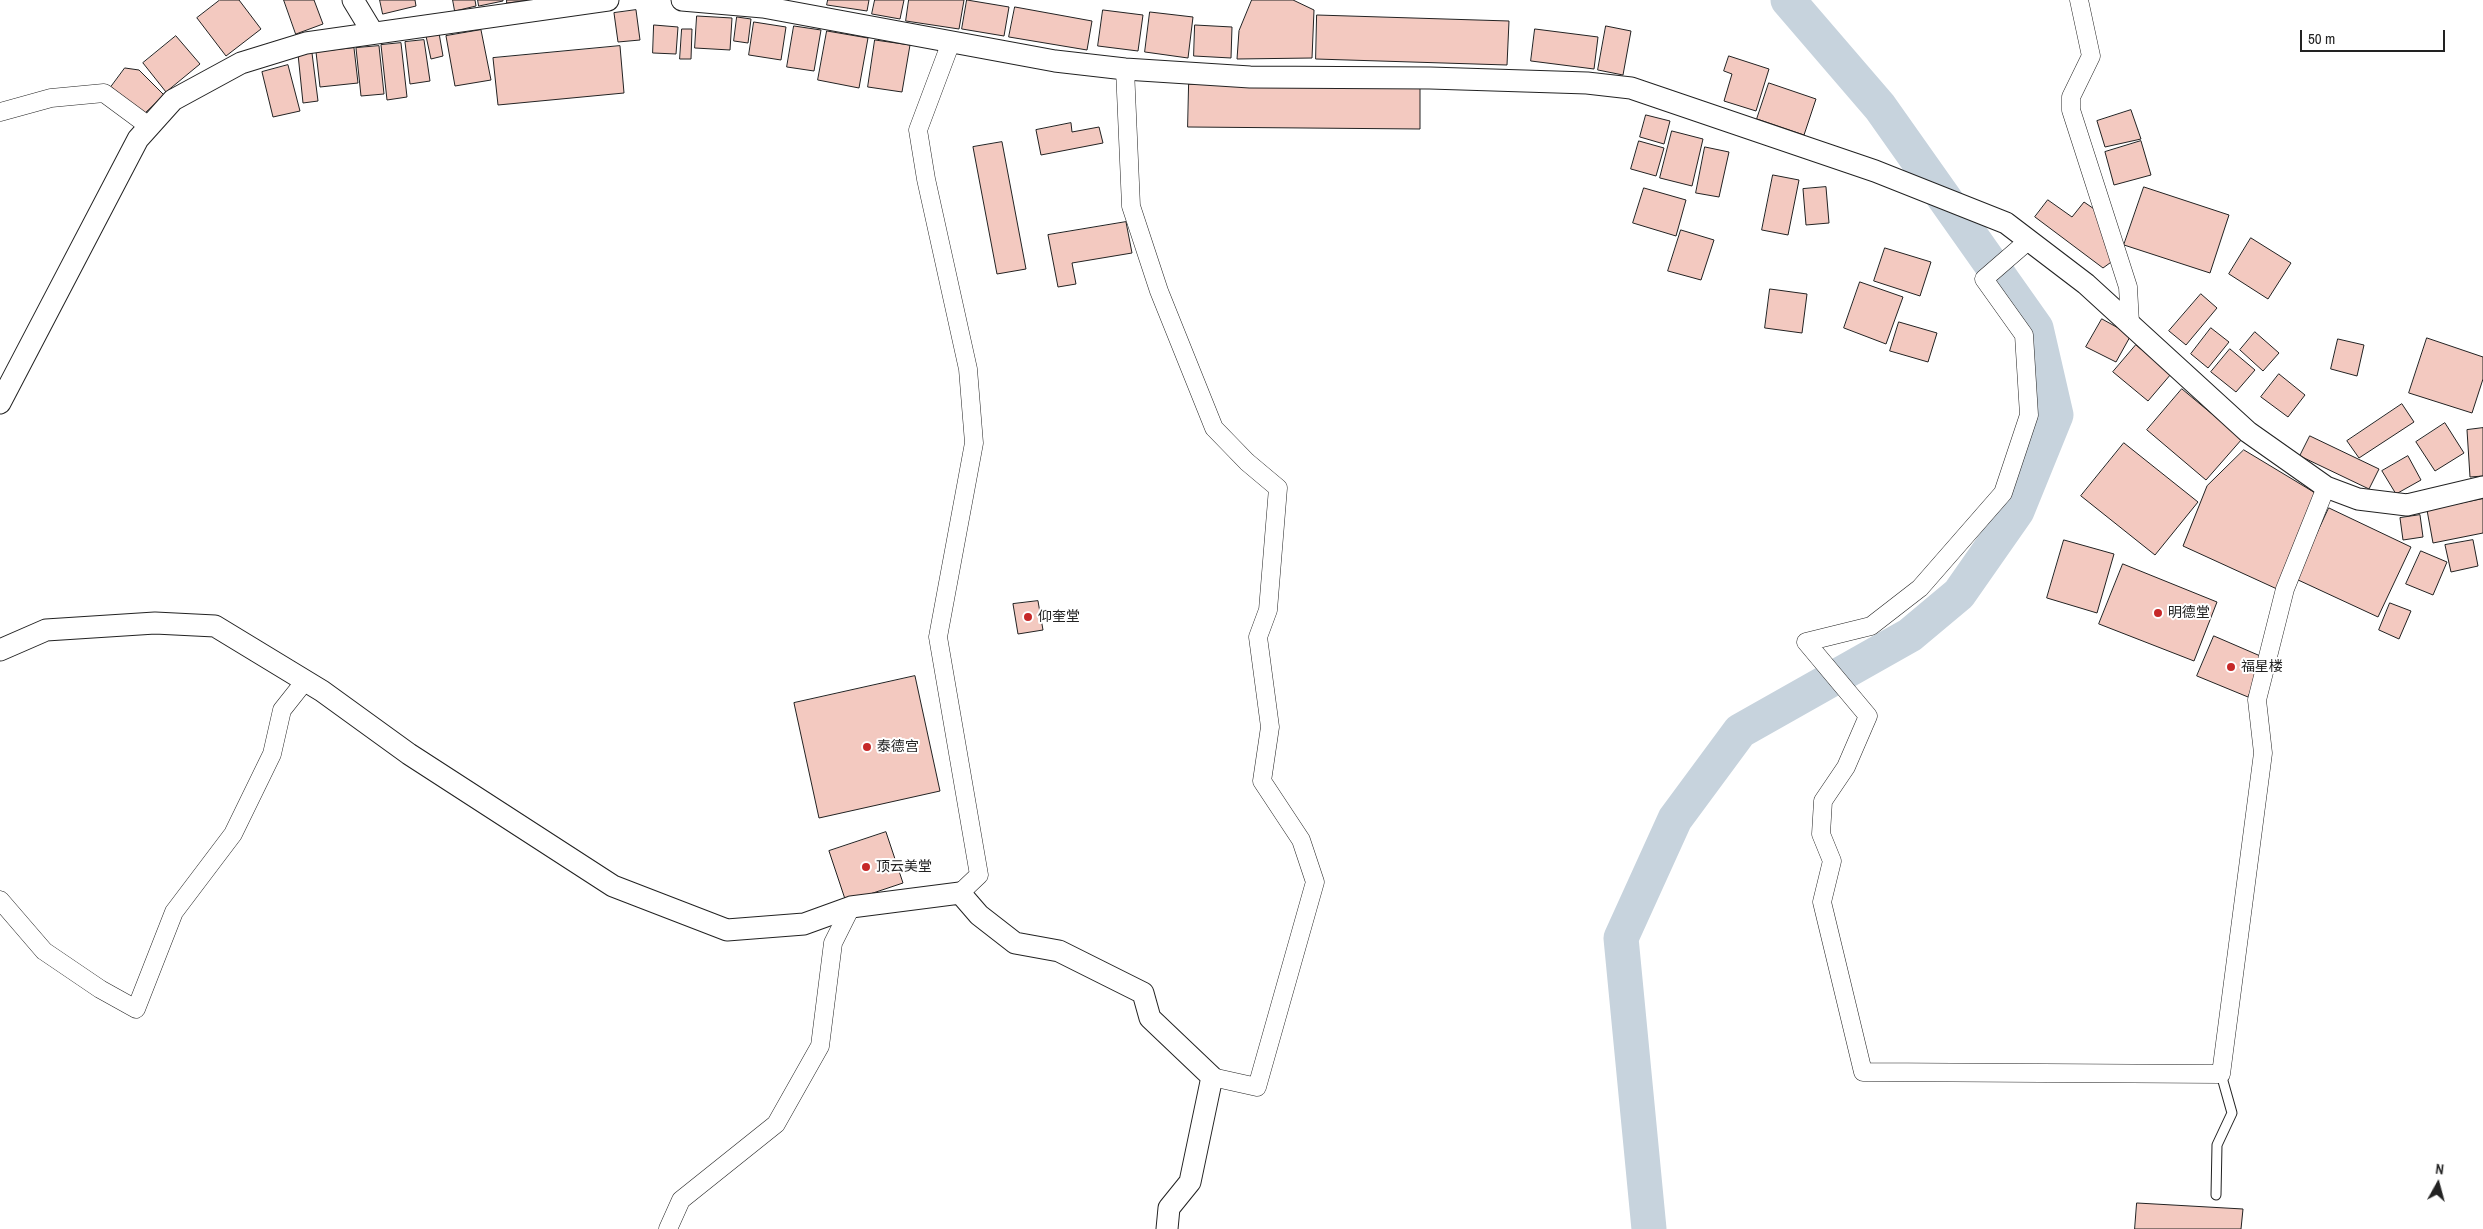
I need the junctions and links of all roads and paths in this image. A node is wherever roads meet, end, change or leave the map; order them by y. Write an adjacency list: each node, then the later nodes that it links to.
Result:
1 (353, 0): 5 (street)
2 (608, 0): 5 (street)
3 (682, 0): 6 (street)
4 (2079, 0): 11 (street)
5 (373, 33): 9 (street)
6 (951, 42): 7 (street); 17 (street)
7 (1125, 69): 10 (street); 21 (street)
8 (0, 112): 9 (street)
9 (150, 126): 12 (street)
10 (2023, 245): 11 (street); 20 (street)
11 (2130, 323): 14 (street)
12 (0, 403)
13 (2483, 487): 14 (street)
14 (2326, 488): 20 (street)
15 (0, 650): 16 (street)
16 (305, 681): 18 (street); 19 (street)
17 (960, 893): 19 (street); 21 (street)
18 (0, 900)
19 (851, 906): 23 (street)
20 (2221, 1074): 22 (lane)
21 (1212, 1077): 24 (street)
22 (2216, 1195)
23 (668, 1229)
24 (1167, 1229)

